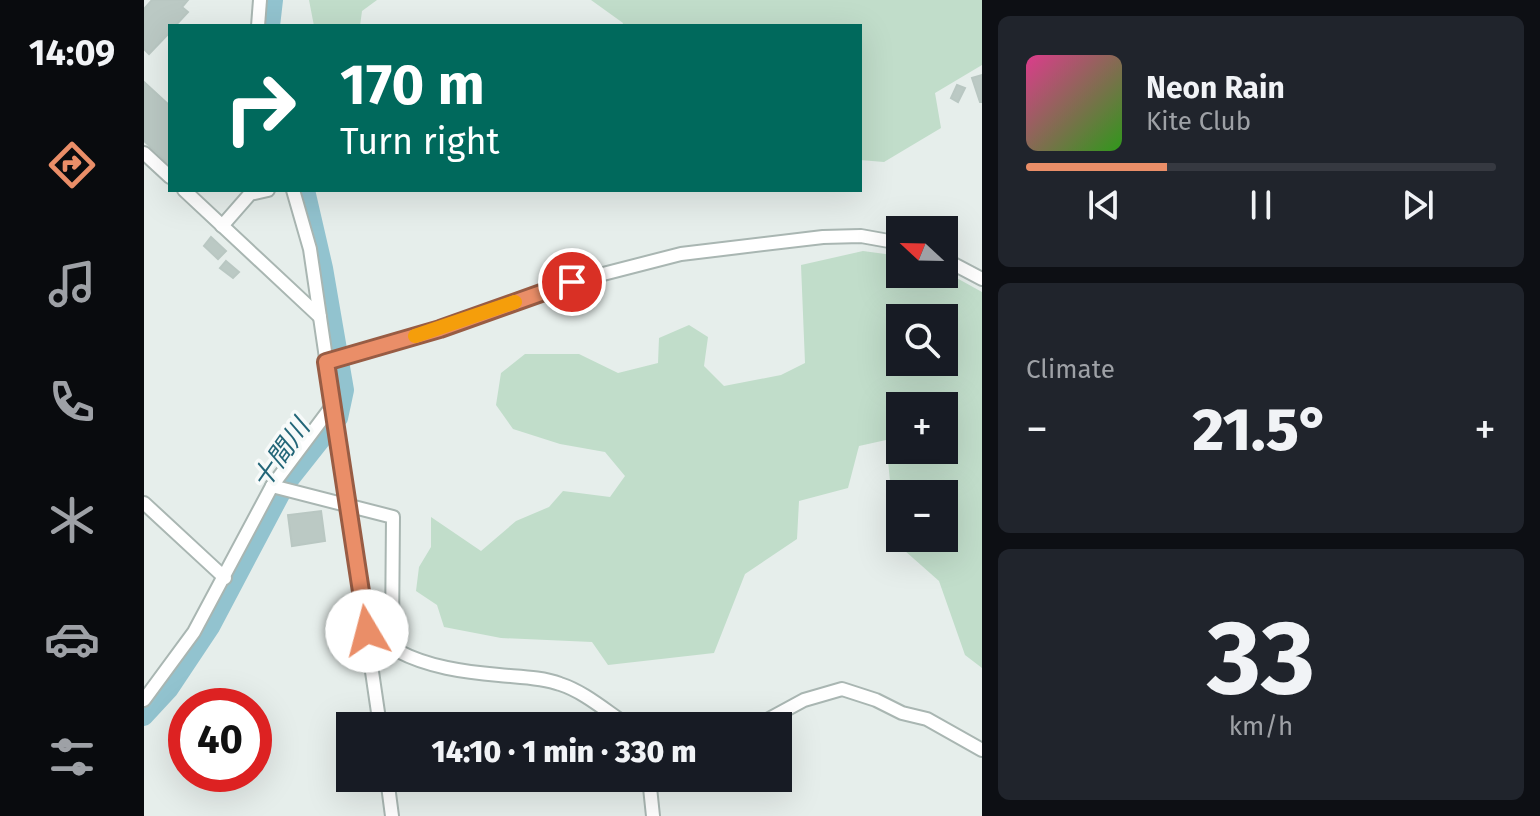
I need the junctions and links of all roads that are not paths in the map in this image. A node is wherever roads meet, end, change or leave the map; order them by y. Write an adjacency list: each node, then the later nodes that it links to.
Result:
1 (260, 0): 2 (street)
2 (258, 24)
3 (144, 153): 4 (street)
4 (168, 175)
5 (186, 192): 8 (street)
6 (259, 192): 8 (street)
7 (294, 192): 12 (street)
8 (222, 226): 12 (street)
9 (886, 240): 13 (street)
10 (958, 266): 11 (street)
11 (982, 279)
12 (320, 317): 13 (street)
13 (326, 362): 14 (street)
14 (332, 406): 15 (street); 17 (street)
15 (272, 486): 17 (street); 18 (street)
16 (144, 503): 18 (street)
17 (349, 505): 20 (street); 21 (street)
18 (225, 578): 19 (street)
19 (144, 700)
20 (378, 712)
21 (608, 712)
22 (782, 712): 23 (street)
23 (982, 750)
24 (389, 792): 26 (street)
25 (650, 792): 27 (street)
26 (392, 816)
27 (653, 816)

